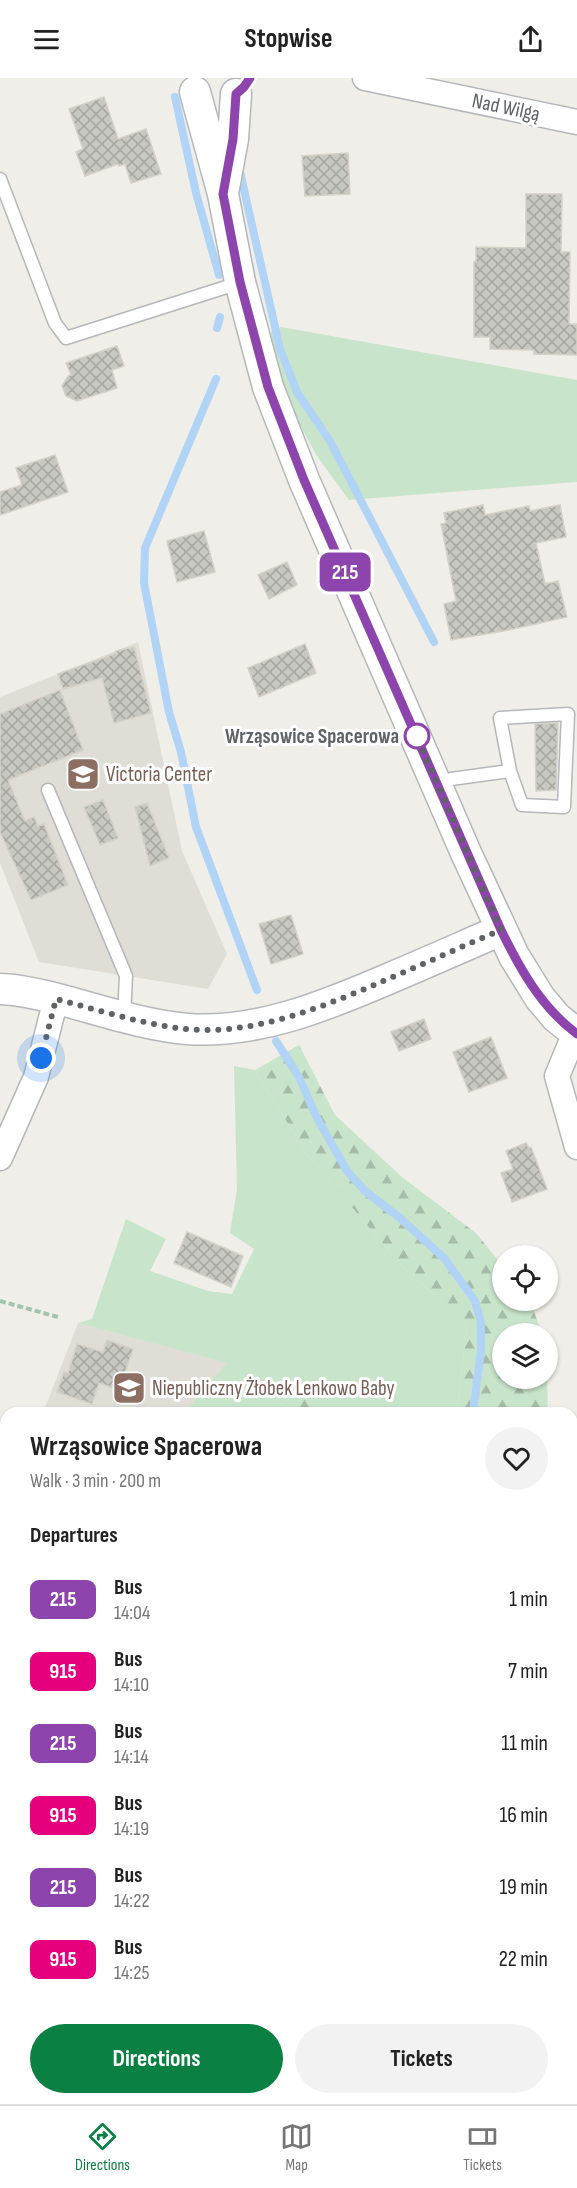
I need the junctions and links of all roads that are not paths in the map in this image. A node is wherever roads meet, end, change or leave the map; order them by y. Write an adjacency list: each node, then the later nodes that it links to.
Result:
1 (364, 78): 4 (street, Nad Wilgą)
2 (190, 85): 3 (street); 6 (street)
3 (243, 86): 6 (street)
4 (577, 122)
5 (0, 179): 7 (lane)
6 (223, 194): 7 (street)
7 (240, 282): 9 (street)
8 (510, 771): 8 (lane); 9 (lane)
9 (437, 786): 11 (street)
10 (48, 790): 14 (lane)
11 (501, 930): 14 (street); 15 (street)
12 (0, 989): 13 (street)
13 (56, 999): 14 (street); 17 (street)
14 (124, 1016)
15 (576, 1033): 16 (street)
16 (577, 1147)
17 (0, 1158)

